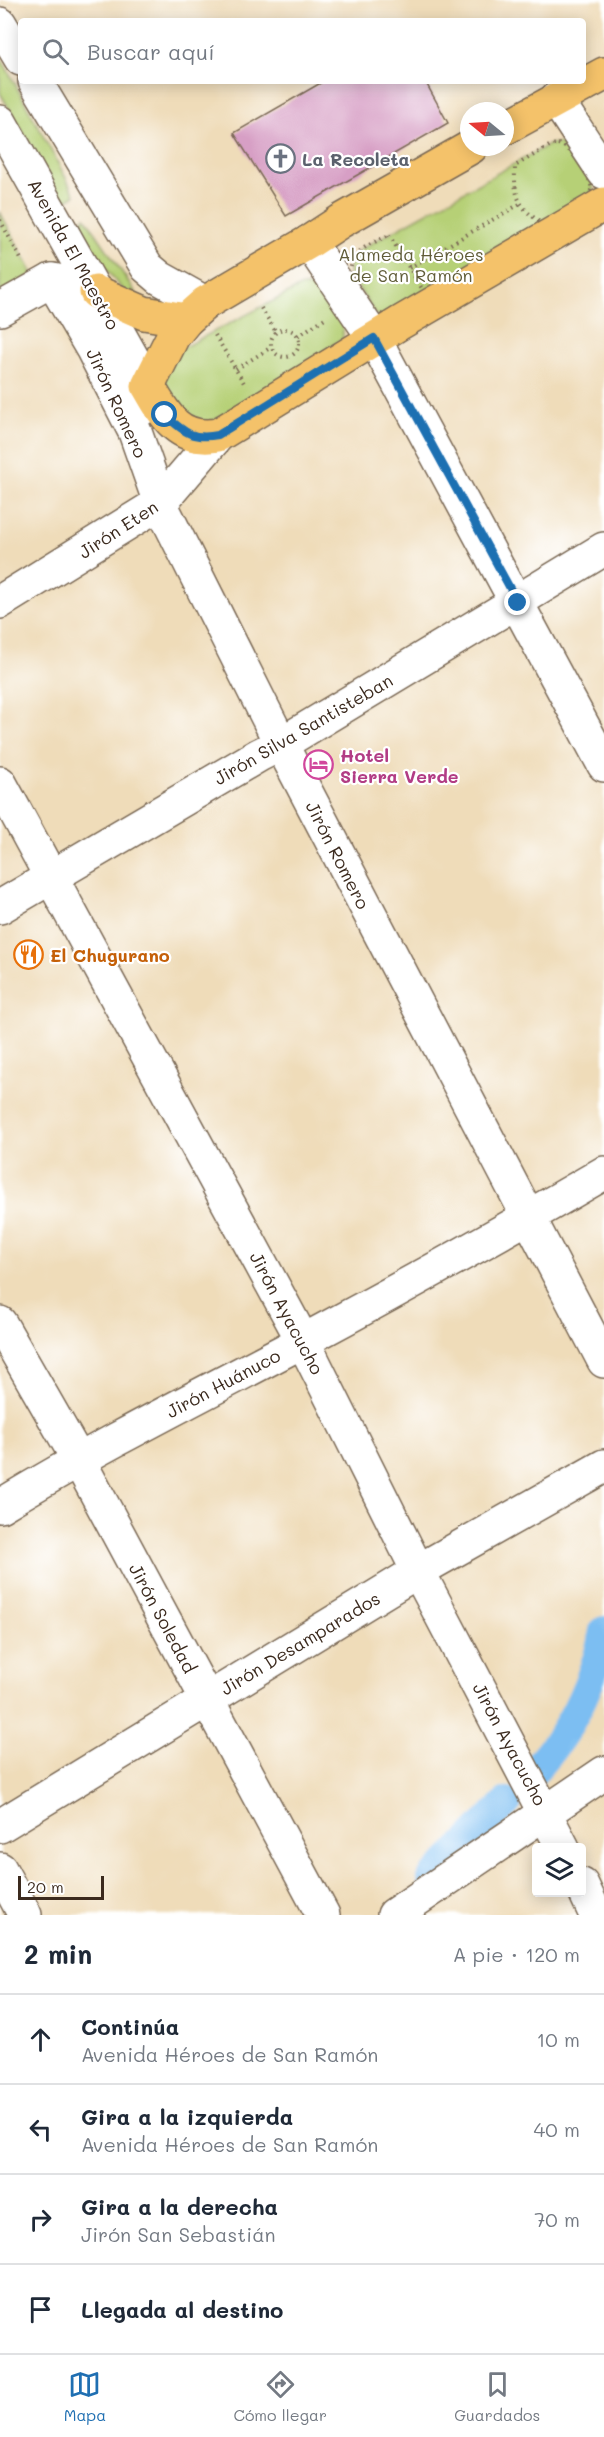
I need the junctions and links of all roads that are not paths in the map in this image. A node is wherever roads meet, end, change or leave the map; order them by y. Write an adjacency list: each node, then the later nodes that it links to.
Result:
1 (0, 24): 2 (street)
2 (18, 54)
3 (604, 74): 4 (main road)
4 (586, 83)
5 (36, 84): 17 (street)
6 (585, 84): 7 (main road)
7 (556, 99): 9 (main road); 11 (street)
8 (0, 122): 15 (street, Avenida El Maestro)
9 (514, 123)
10 (460, 153): 13 (main road)
11 (604, 172)
12 (604, 204): 18 (main road)
13 (309, 242): 17 (main road); 18 (street)
14 (39, 275): 15 (street); 16 (street); 20 (street, Jirón Romero)
15 (96, 292): 17 (main road); 19 (street, Avenida El Maestro)
16 (0, 309)
17 (207, 324): 19 (main road)
18 (374, 338): 21 (main road); 25 (street)
19 (148, 386): 20 (street); 21 (main road)
20 (135, 432): 22 (street, Jirón Romero)
21 (218, 435): 22 (street, Jirón Eten)
22 (160, 503): 24 (street, Jirón Eten); 26 (street, Jirón Romero)
23 (604, 549): 25 (street, Jirón Silva Santisteban)
24 (0, 602)
25 (518, 603): 26 (street, Jirón Silva Santisteban); 27 (street)
26 (281, 744): 29 (street, Jirón Silva Santisteban); 32 (street, Jirón Romero)
27 (604, 765)
28 (0, 783): 29 (street, Jirón Ayacucho)
29 (51, 876): 30 (street, Jirón Silva Santisteban); 34 (street, Jirón Ayacucho)
30 (0, 907)
31 (604, 1173): 32 (street, Jirón Huánuco)
32 (527, 1218): 34 (street, Jirón Huánuco); 35 (street, Jirón Romero)
33 (0, 1323): 36 (street, Jirón Soledad)
34 (303, 1341): 36 (street, Jirón Huánuco); 39 (street, Jirón Ayacucho)
35 (604, 1361)
36 (78, 1459): 38 (street, Jirón Huánuco); 40 (street, Jirón Soledad)
37 (604, 1466): 39 (street, Jirón Desamparados)
38 (0, 1506)
39 (418, 1571): 40 (street, Jirón Desamparados); 42 (street, Jirón Ayacucho)
40 (207, 1699): 43 (street, Jirón Desamparados); 48 (street, Jirón Soledad)
41 (604, 1773): 42 (street)
42 (546, 1812): 44 (street, Jirón Ayacucho); 49 (street)
43 (0, 1826)
44 (561, 1843)
45 (0, 1869): 47 (street)
46 (586, 1894): 50 (street)
47 (25, 1915)
48 (323, 1915)
49 (394, 1915)
50 (596, 1915)

